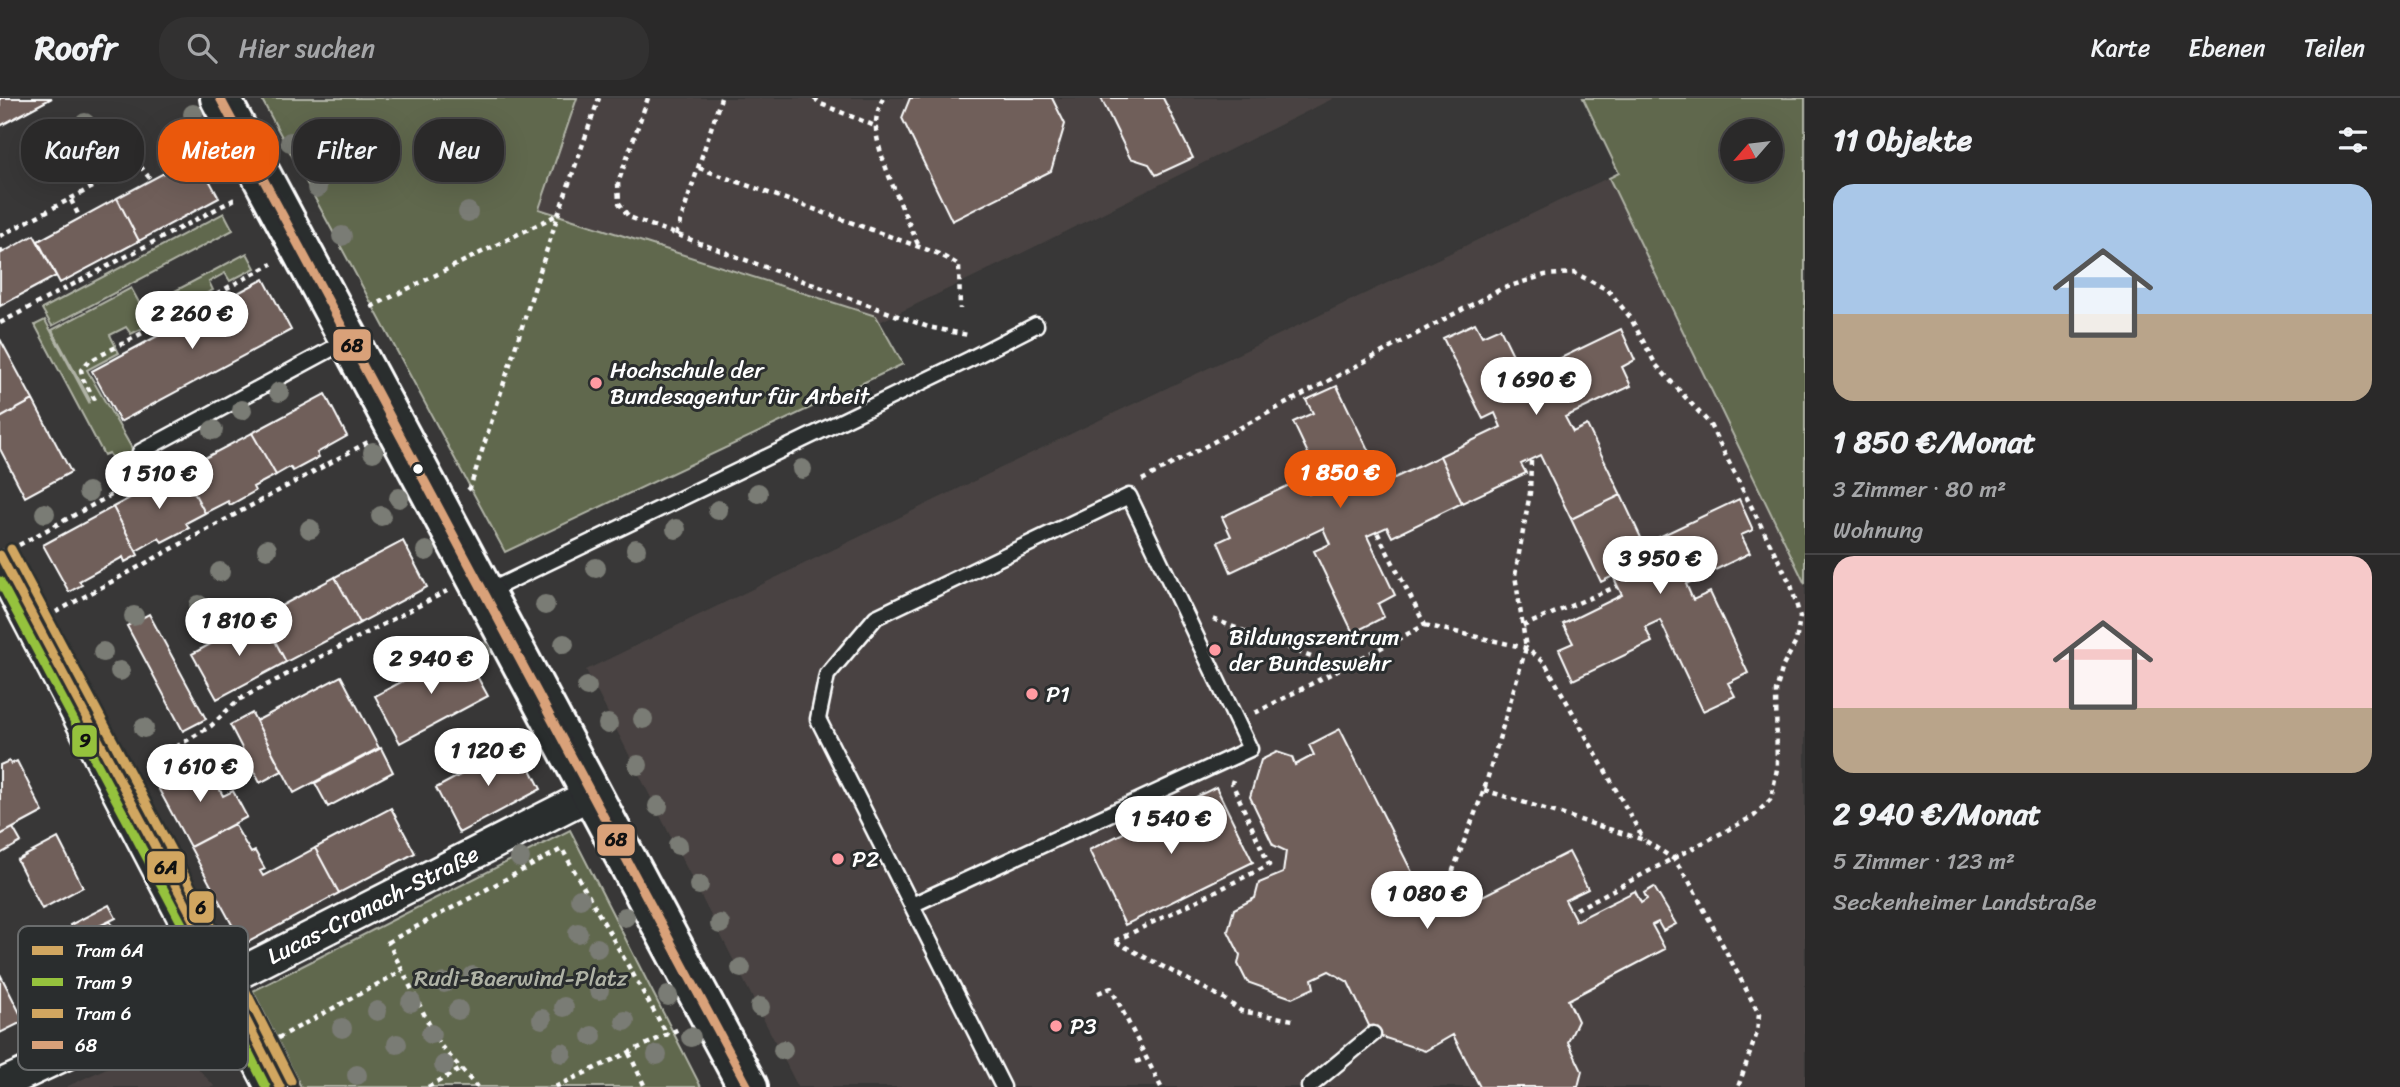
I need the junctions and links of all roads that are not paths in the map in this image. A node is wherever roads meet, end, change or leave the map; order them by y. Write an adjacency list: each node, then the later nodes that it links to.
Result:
1 (220, 98): 3 (main road)
2 (1036, 325): 6 (lane)
3 (345, 330): 4 (lane); 6 (main road)
4 (140, 452)
5 (0, 566): 9 (street)
6 (486, 592): 7 (main road)
7 (593, 793): 10 (street, Lucas-Cranach-Straße); 16 (main road)
8 (912, 905): 8 (lane); 17 (lane)
9 (187, 926)
10 (248, 969)
11 (1373, 1034): 18 (lane)
12 (248, 1044): 15 (street)
13 (32, 1070): 14 (street, Lucas-Cranach-Straße)
14 (0, 1085)
15 (271, 1087)
16 (748, 1087)
17 (1003, 1087)
18 (1309, 1087)

